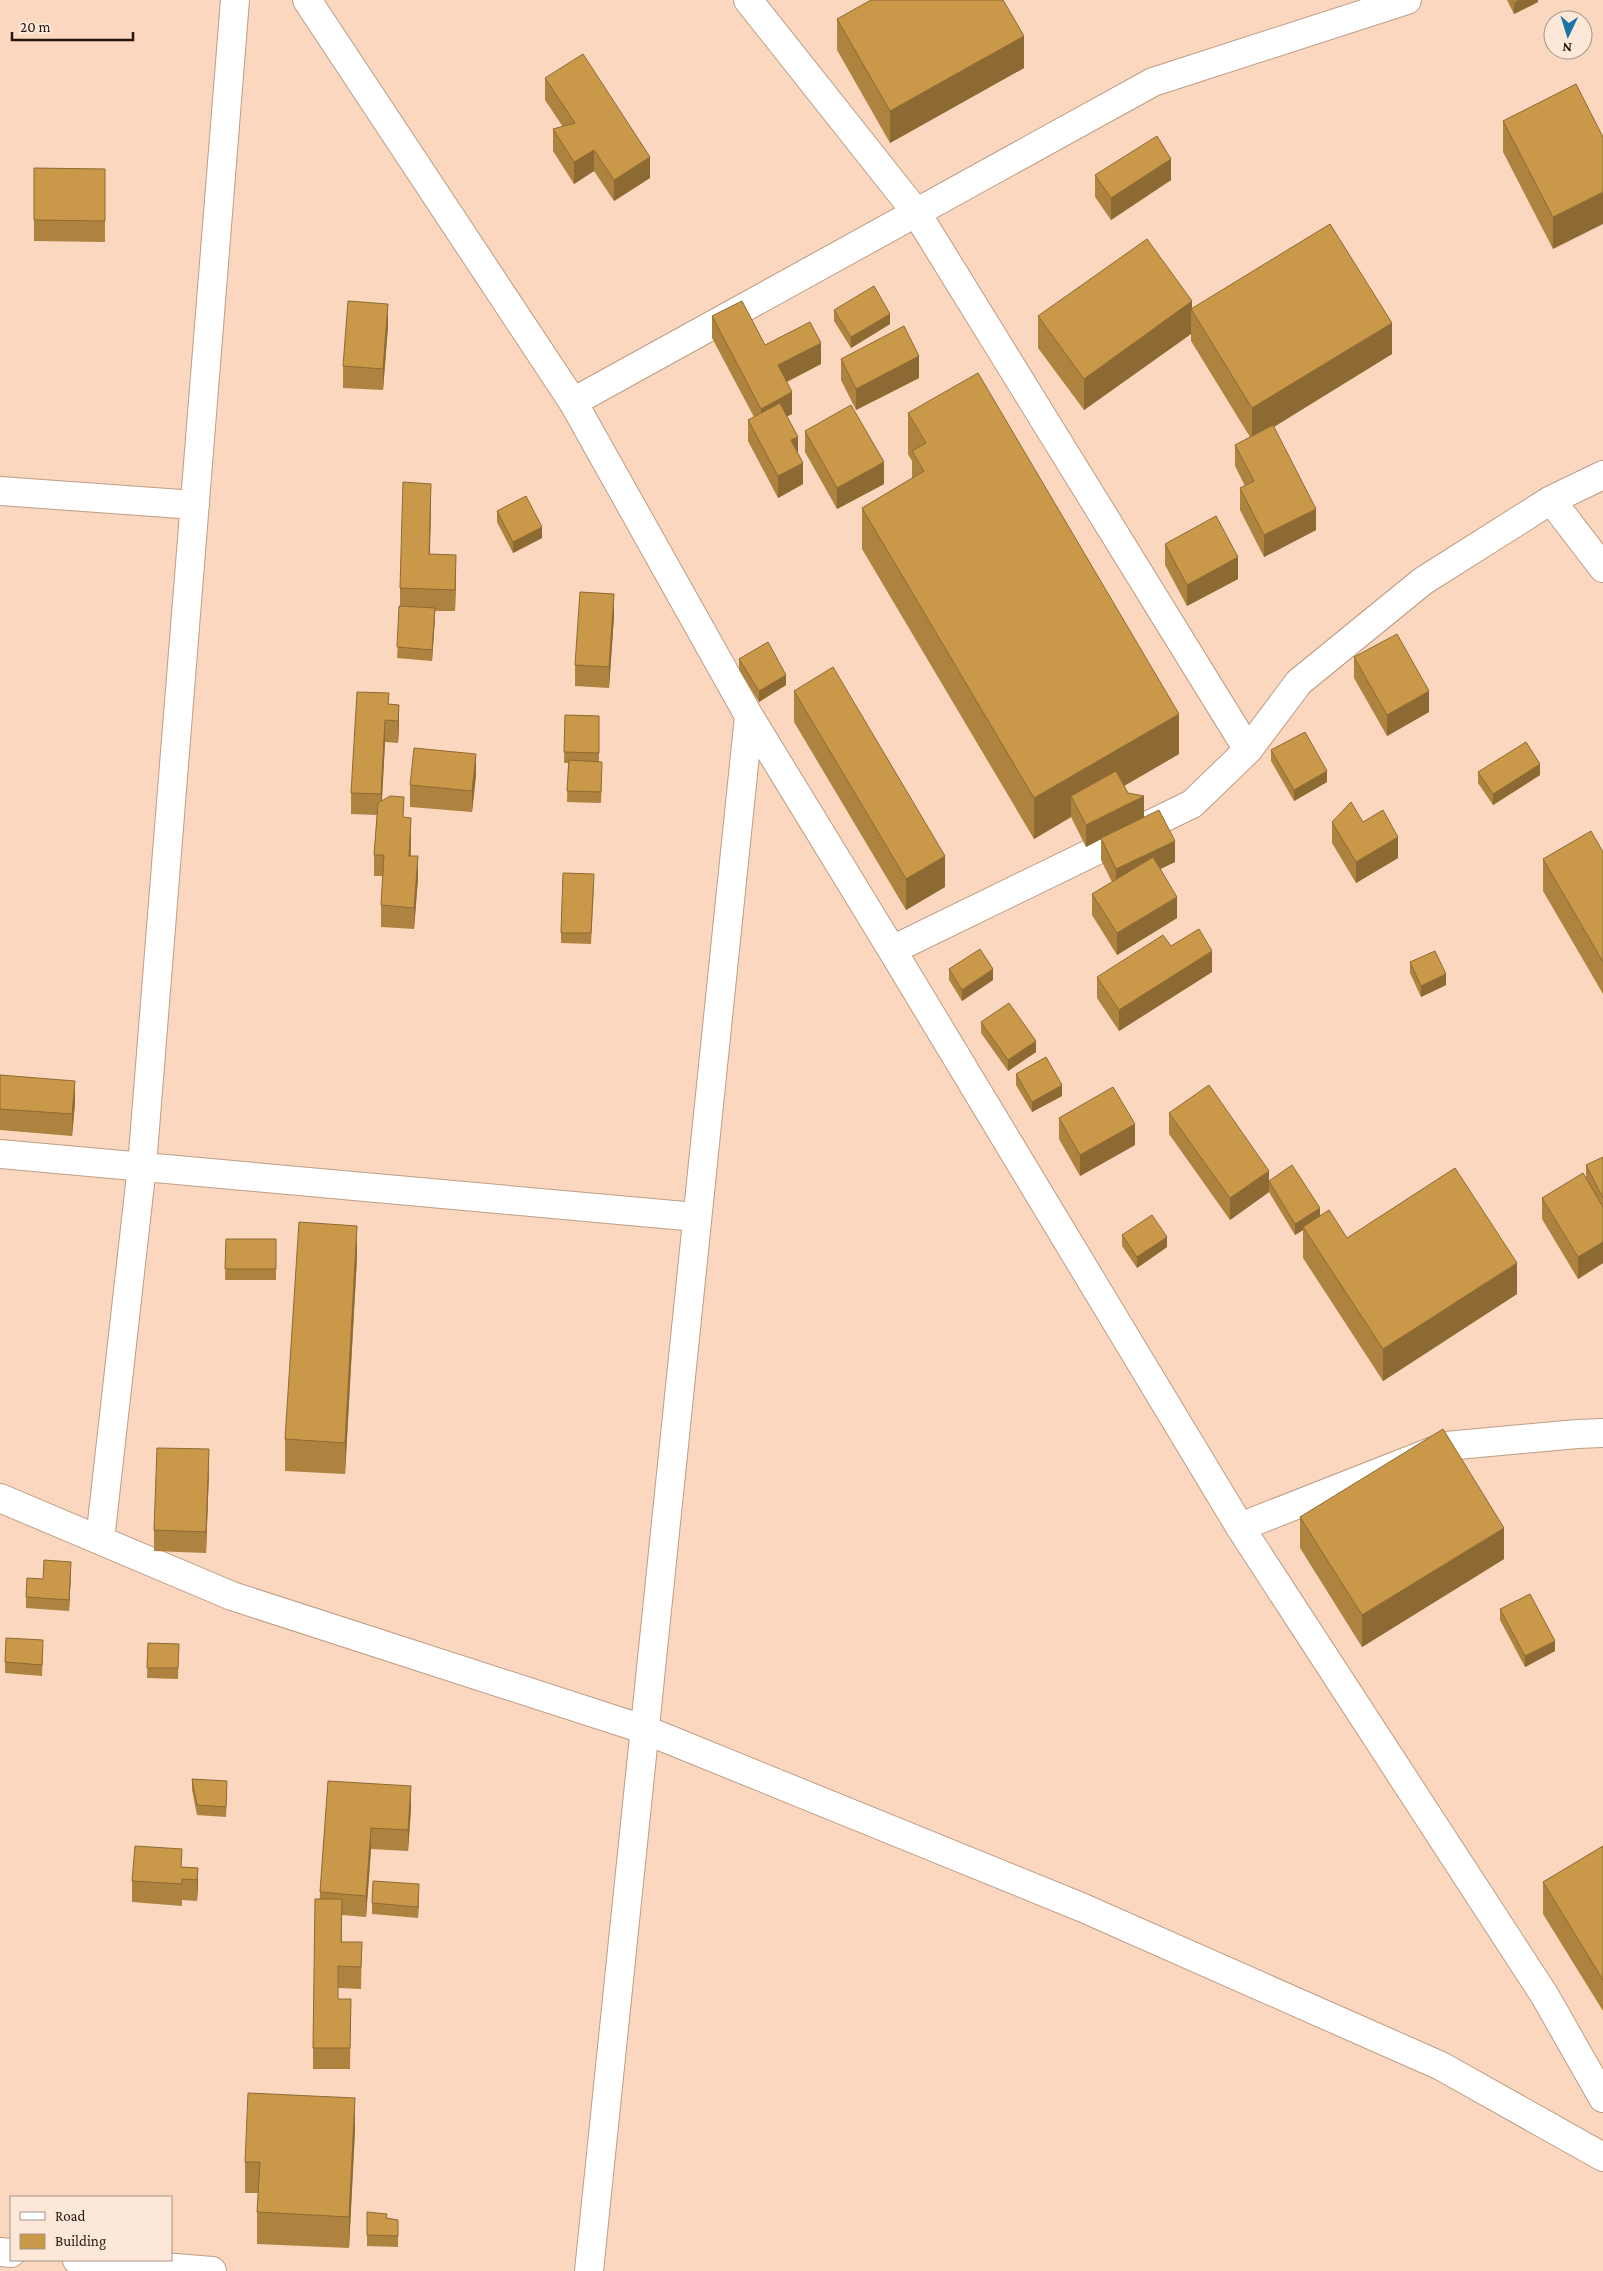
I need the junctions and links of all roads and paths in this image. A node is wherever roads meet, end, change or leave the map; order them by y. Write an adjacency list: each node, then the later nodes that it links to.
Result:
1 (235, 0): 10 (street)
2 (307, 0): 6 (street)
3 (748, 0): 5 (street)
4 (1407, 0): 5 (street)
5 (916, 212): 6 (street); 13 (street)
6 (573, 402): 12 (street)
7 (1603, 474): 9 (street)
8 (0, 491): 10 (street)
9 (1551, 500): 11 (street); 13 (street)
10 (195, 504): 16 (street)
11 (1603, 568)
12 (749, 716): 14 (street); 17 (street)
13 (1248, 750): 14 (street)
14 (892, 950): 20 (street)
15 (0, 1154): 16 (street)
16 (142, 1166): 17 (street); 21 (street)
17 (696, 1217): 22 (street)
18 (1603, 1433): 20 (street)
19 (0, 1498): 21 (street)
20 (1240, 1527): 23 (street)
21 (100, 1540): 22 (street)
22 (644, 1729): 24 (street); 27 (street)
23 (1603, 2098)
24 (1603, 2157)
25 (89, 2261): 26 (street)
26 (212, 2271)
27 (589, 2271)

